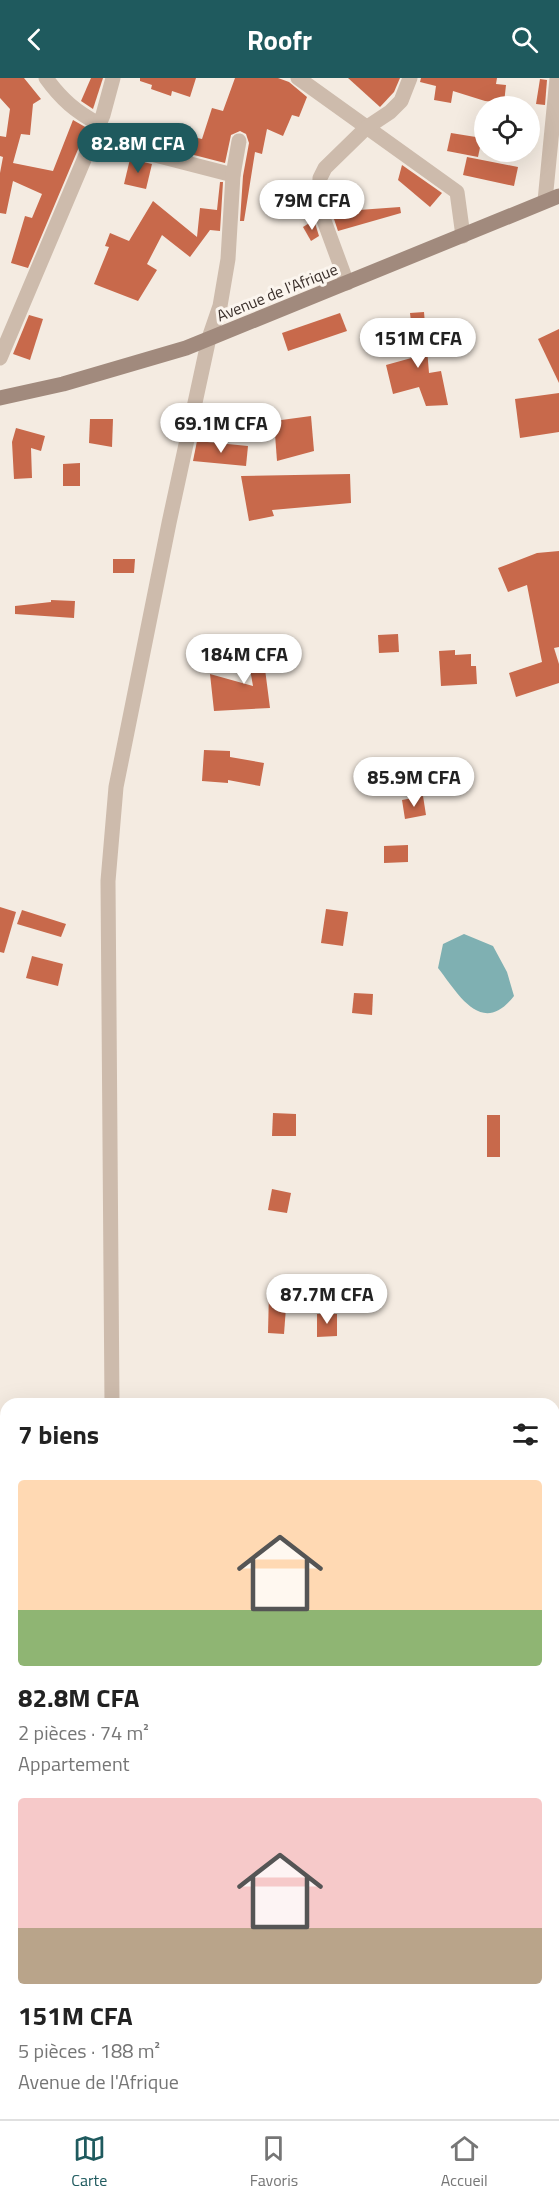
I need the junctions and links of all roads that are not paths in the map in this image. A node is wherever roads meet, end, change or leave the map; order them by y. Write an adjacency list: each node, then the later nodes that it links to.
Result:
1 (46, 78): 7 (street)
2 (112, 78): 7 (street)
3 (298, 78): 6 (street)
4 (410, 78): 6 (street)
5 (557, 78): 10 (street)
6 (366, 128): 11 (street); 12 (street)
7 (96, 132): 9 (street); 14 (street)
8 (239, 141): 9 (street)
9 (233, 176): 13 (street)
10 (552, 199): 11 (main road, Avenue de l'Afrique)
11 (463, 236): 12 (main road, Avenue de l'Afrique)
12 (347, 283): 13 (main road, Avenue de l'Afrique)
13 (209, 339): 15 (main road, Avenue de l'Afrique); 16 (street)
14 (0, 358)
15 (0, 398)
16 (112, 1398)

